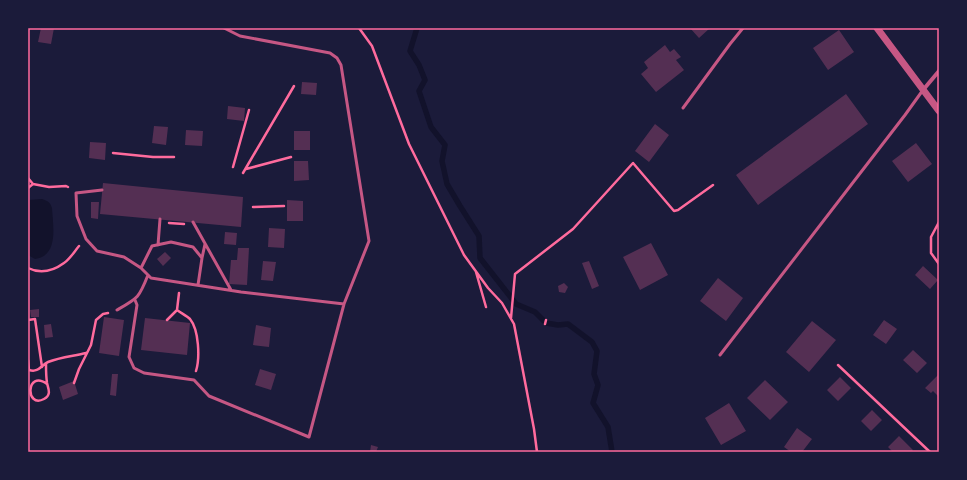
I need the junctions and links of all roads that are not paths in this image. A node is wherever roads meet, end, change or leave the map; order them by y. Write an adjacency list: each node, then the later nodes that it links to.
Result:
1 (224, 28): 19 (lane)
2 (743, 28): 6 (lane)
3 (877, 28): 5 (street)
4 (939, 71): 5 (street)
5 (923, 90): 7 (street); 21 (lane)
6 (683, 108)
7 (939, 111)
8 (102, 190): 14 (lane)
9 (160, 220): 12 (lane)
10 (194, 224): 11 (lane)
11 (206, 244): 13 (lane); 17 (lane)
12 (158, 245): 13 (lane); 14 (lane)
13 (202, 258): 16 (lane)
14 (141, 268): 15 (lane)
15 (148, 276): 16 (lane); 18 (lane)
16 (198, 285): 17 (lane)
17 (231, 290): 19 (lane)
18 (135, 300): 19 (lane); 20 (lane)
19 (344, 304)
20 (118, 310)
21 (720, 355)

